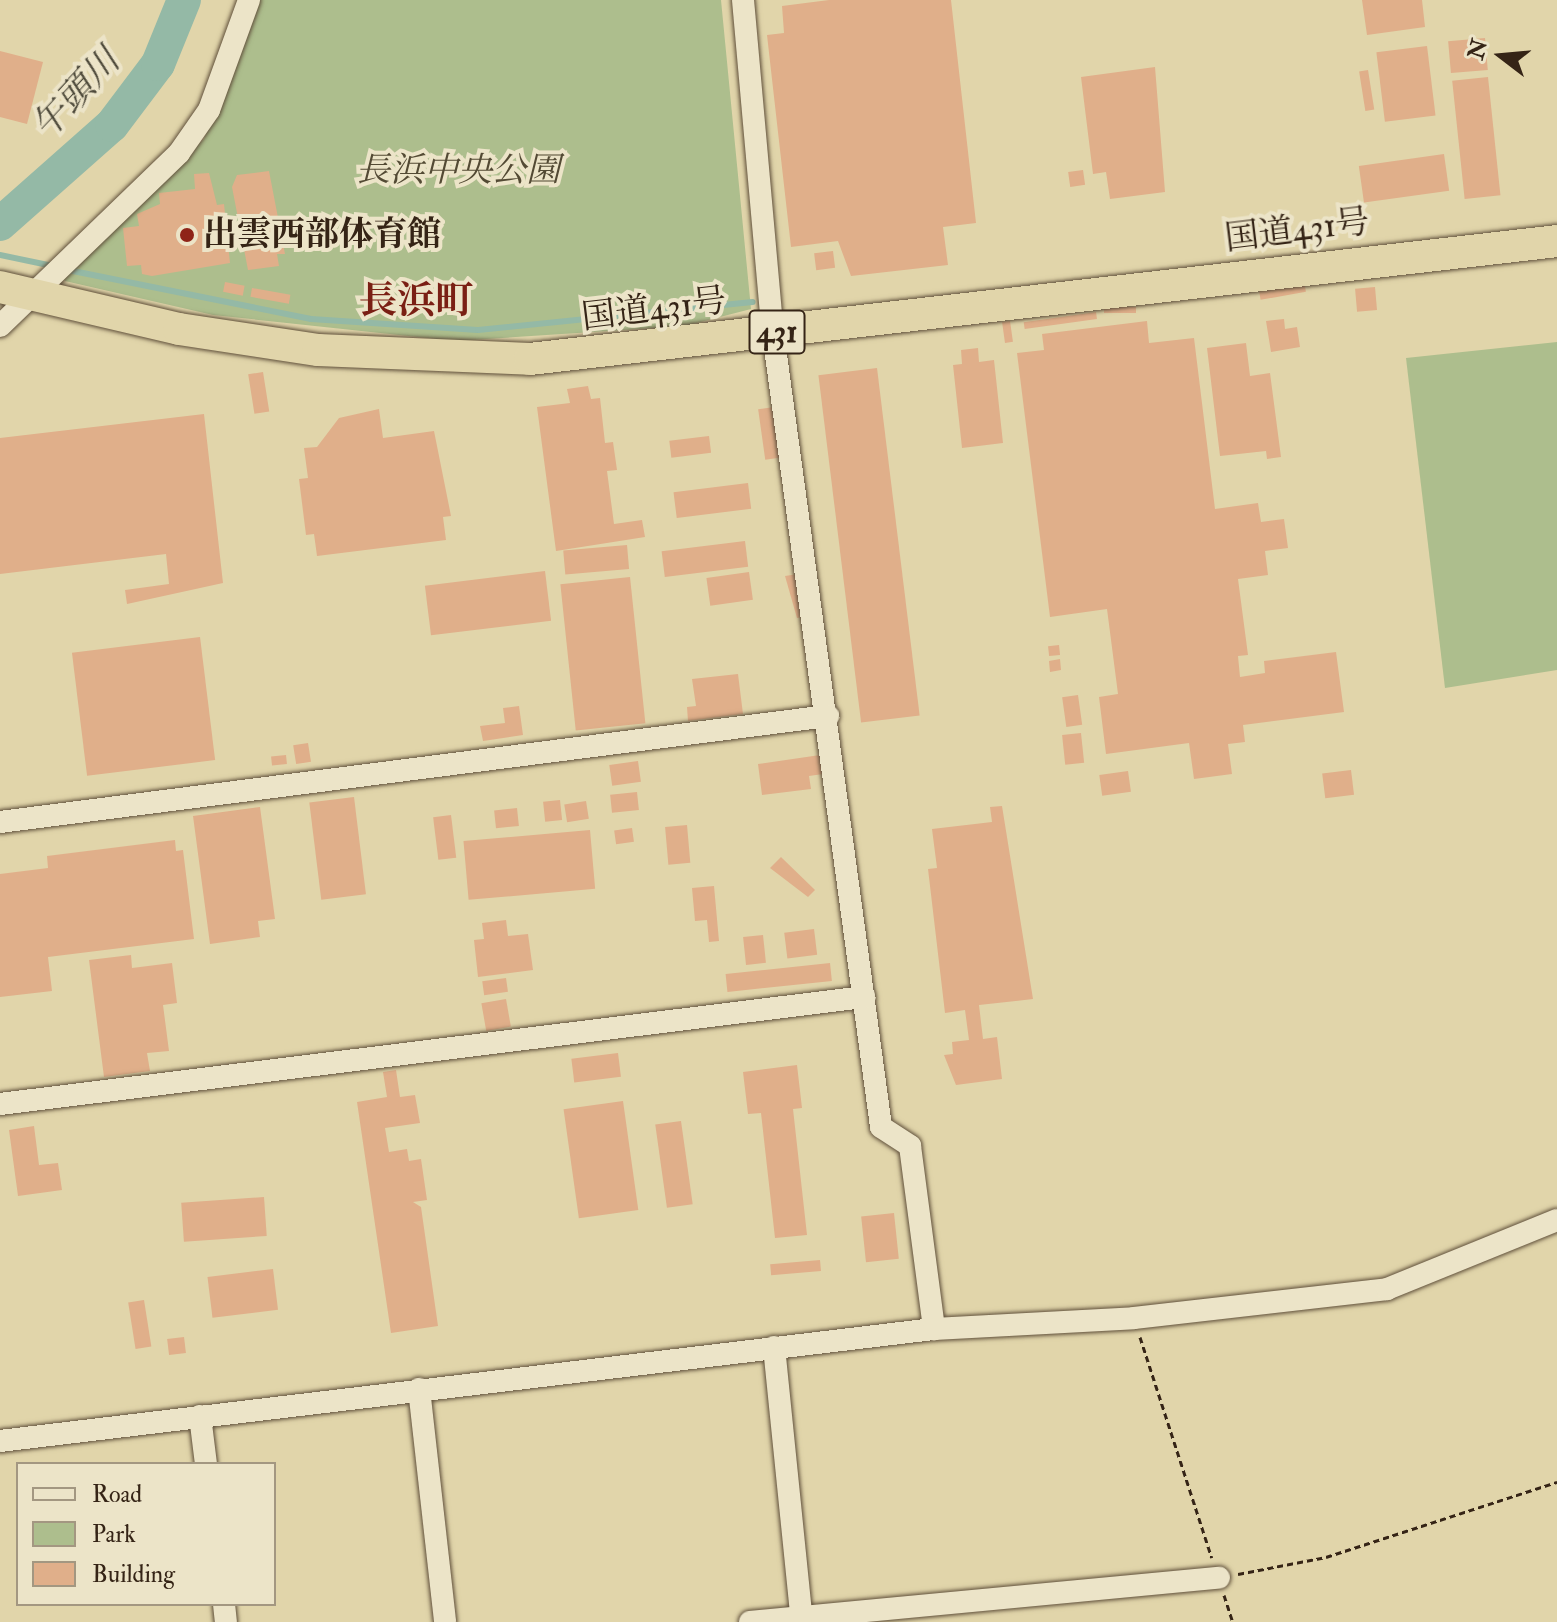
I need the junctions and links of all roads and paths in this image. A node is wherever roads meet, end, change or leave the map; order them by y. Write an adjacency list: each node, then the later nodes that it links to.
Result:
1 (249, 0): 4 (street)
2 (743, 0): 7 (street)
3 (1557, 241): 7 (highway, 国道431号 / 431)
4 (53, 277): 5 (highway, 国道431号 / 431); 6 (street); 7 (highway, 国道431号 / 431)
5 (0, 287)
6 (0, 326)
7 (773, 333): 8 (street)
8 (828, 716): 9 (street); 10 (street)
9 (0, 822)
10 (864, 997): 11 (street); 14 (street)
11 (0, 1104)
12 (1557, 1220): 13 (street)
13 (1134, 1318): 14 (street); 21 (path)
14 (934, 1329): 15 (street)
15 (774, 1347): 16 (street); 22 (street)
16 (419, 1389): 17 (street); 23 (street)
17 (200, 1416): 18 (street); 19 (street)
18 (0, 1441)
19 (206, 1462)
20 (1557, 1482): 21 (path)
21 (1219, 1578): 22 (street); 25 (path)
22 (801, 1619): 24 (street)
23 (445, 1622)
24 (750, 1622)
25 (1233, 1622)

